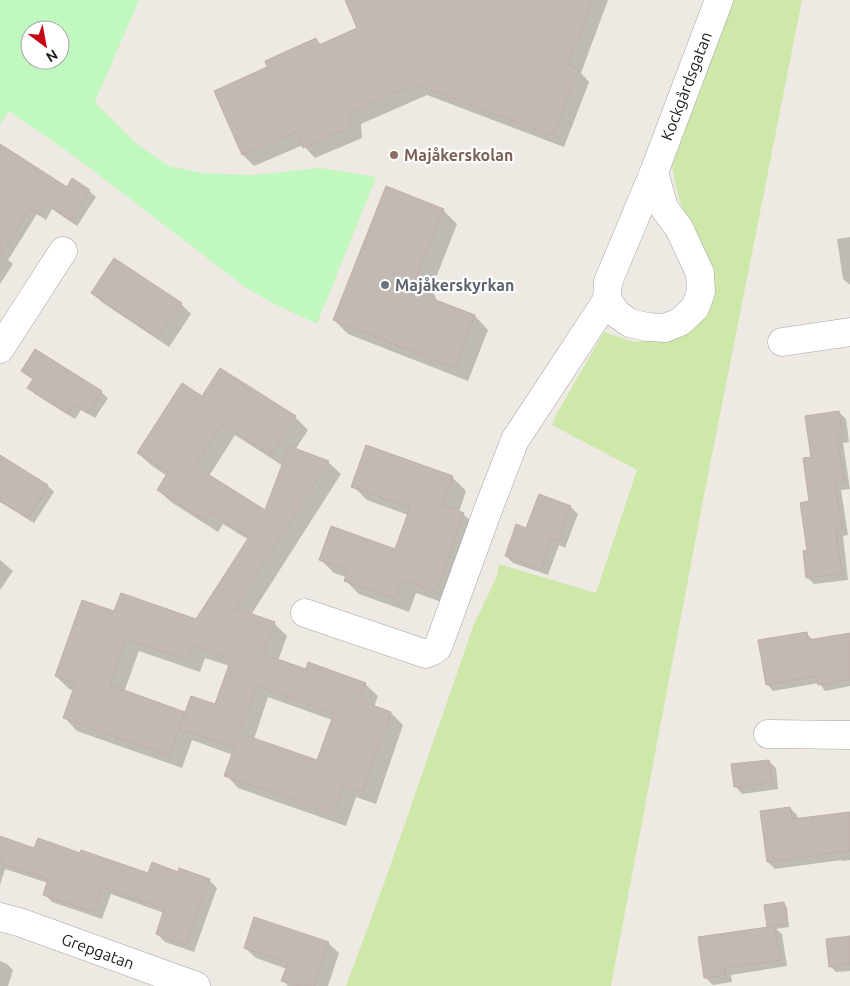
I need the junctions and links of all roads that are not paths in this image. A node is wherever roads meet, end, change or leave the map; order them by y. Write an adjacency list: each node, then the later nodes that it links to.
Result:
1 (719, 0): 2 (street, Kockgårdsgatan)
2 (654, 172): 4 (street, Kockgårdsgatan); 4 (street)
3 (63, 252): 7 (street)
4 (607, 300): 8 (street)
5 (850, 332): 6 (street)
6 (782, 342)
7 (0, 349)
8 (305, 613)
9 (768, 734): 10 (street)
10 (850, 736)
11 (0, 917): 12 (street, Grepgatan)
12 (196, 986)

